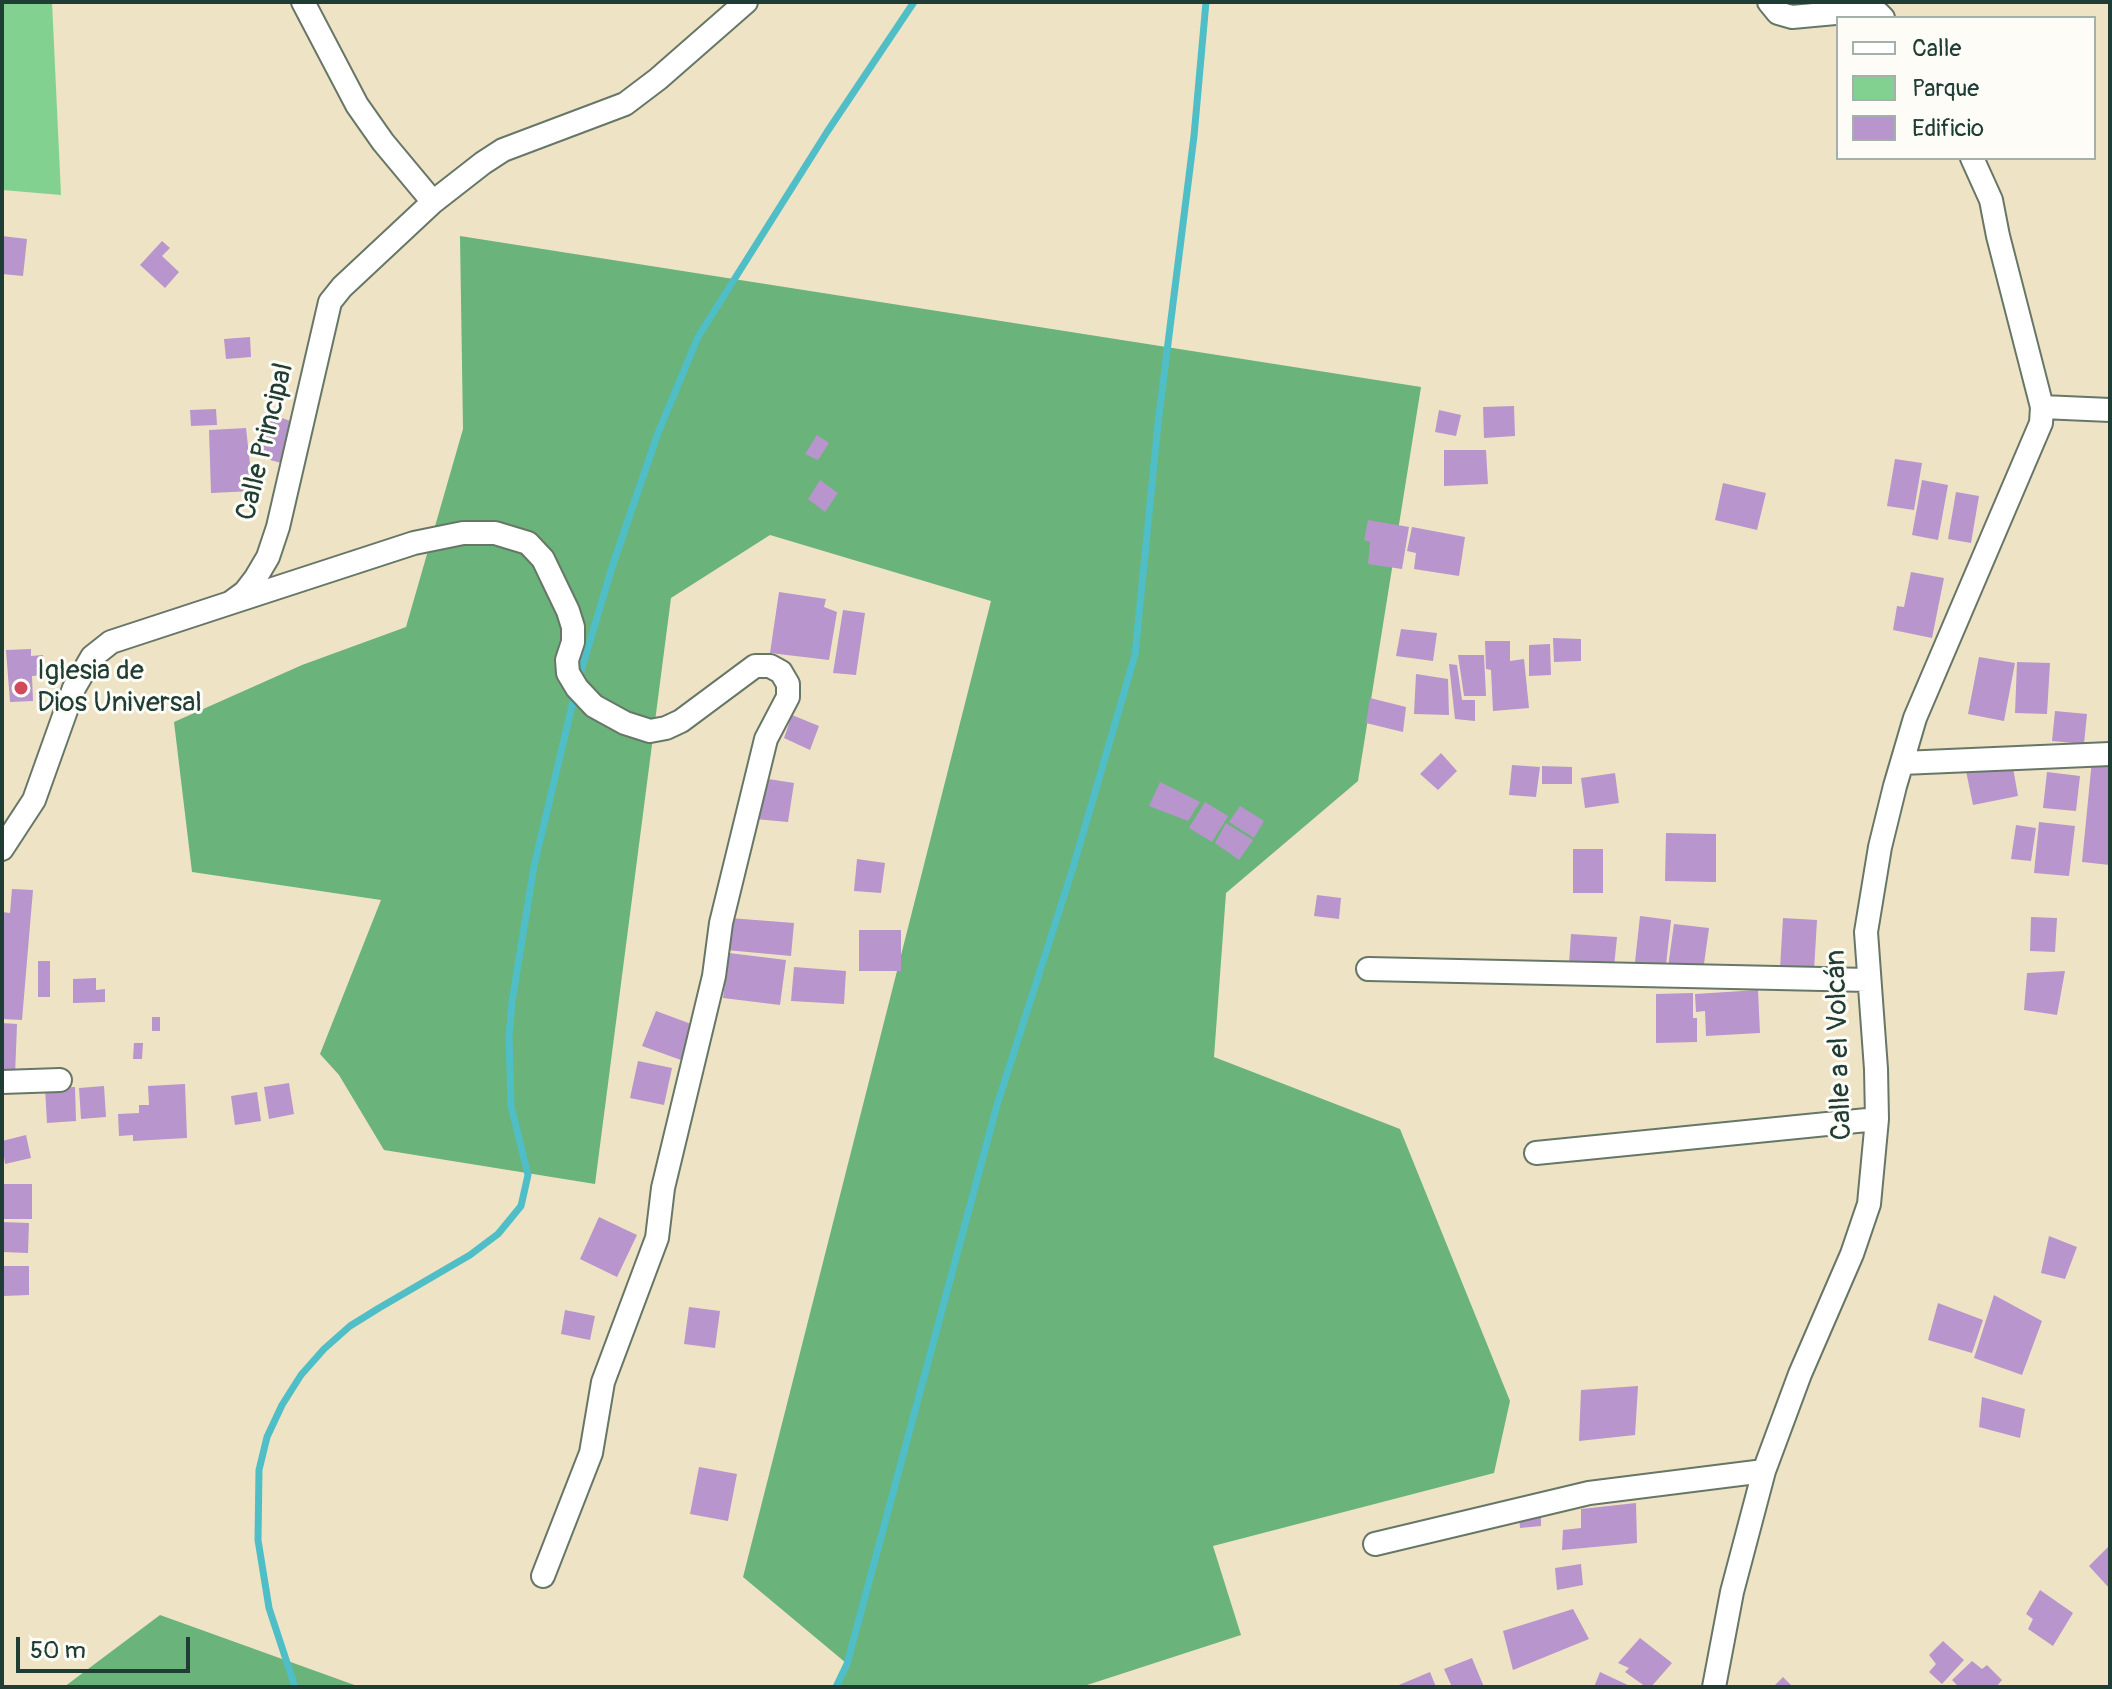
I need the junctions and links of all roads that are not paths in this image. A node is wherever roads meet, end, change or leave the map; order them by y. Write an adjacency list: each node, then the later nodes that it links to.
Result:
1 (303, 2): 6 (street)
2 (746, 2): 6 (street, Calle Principal)
3 (1769, 2): 4 (street)
4 (1881, 16)
5 (1973, 160): 7 (street)
6 (433, 202): 9 (street, Calle Principal)
7 (2042, 407): 8 (street); 11 (street, Calle a el Volcán)
8 (2110, 410)
9 (230, 603): 12 (street, Calle Principal); 21 (street)
10 (2110, 754): 11 (street)
11 (1902, 763): 14 (street, Calle a el Volcán)
12 (2, 849)
13 (1368, 969): 14 (street)
14 (1868, 980): 17 (street, Calle a el Volcán)
15 (60, 1080): 16 (street)
16 (2, 1082)
17 (1877, 1119): 18 (street); 19 (street, Calle a el Volcán)
18 (1536, 1153)
19 (1764, 1471): 20 (street); 22 (street, Calle a el Volcán)
20 (1375, 1544)
21 (543, 1576)
22 (1714, 1687)

